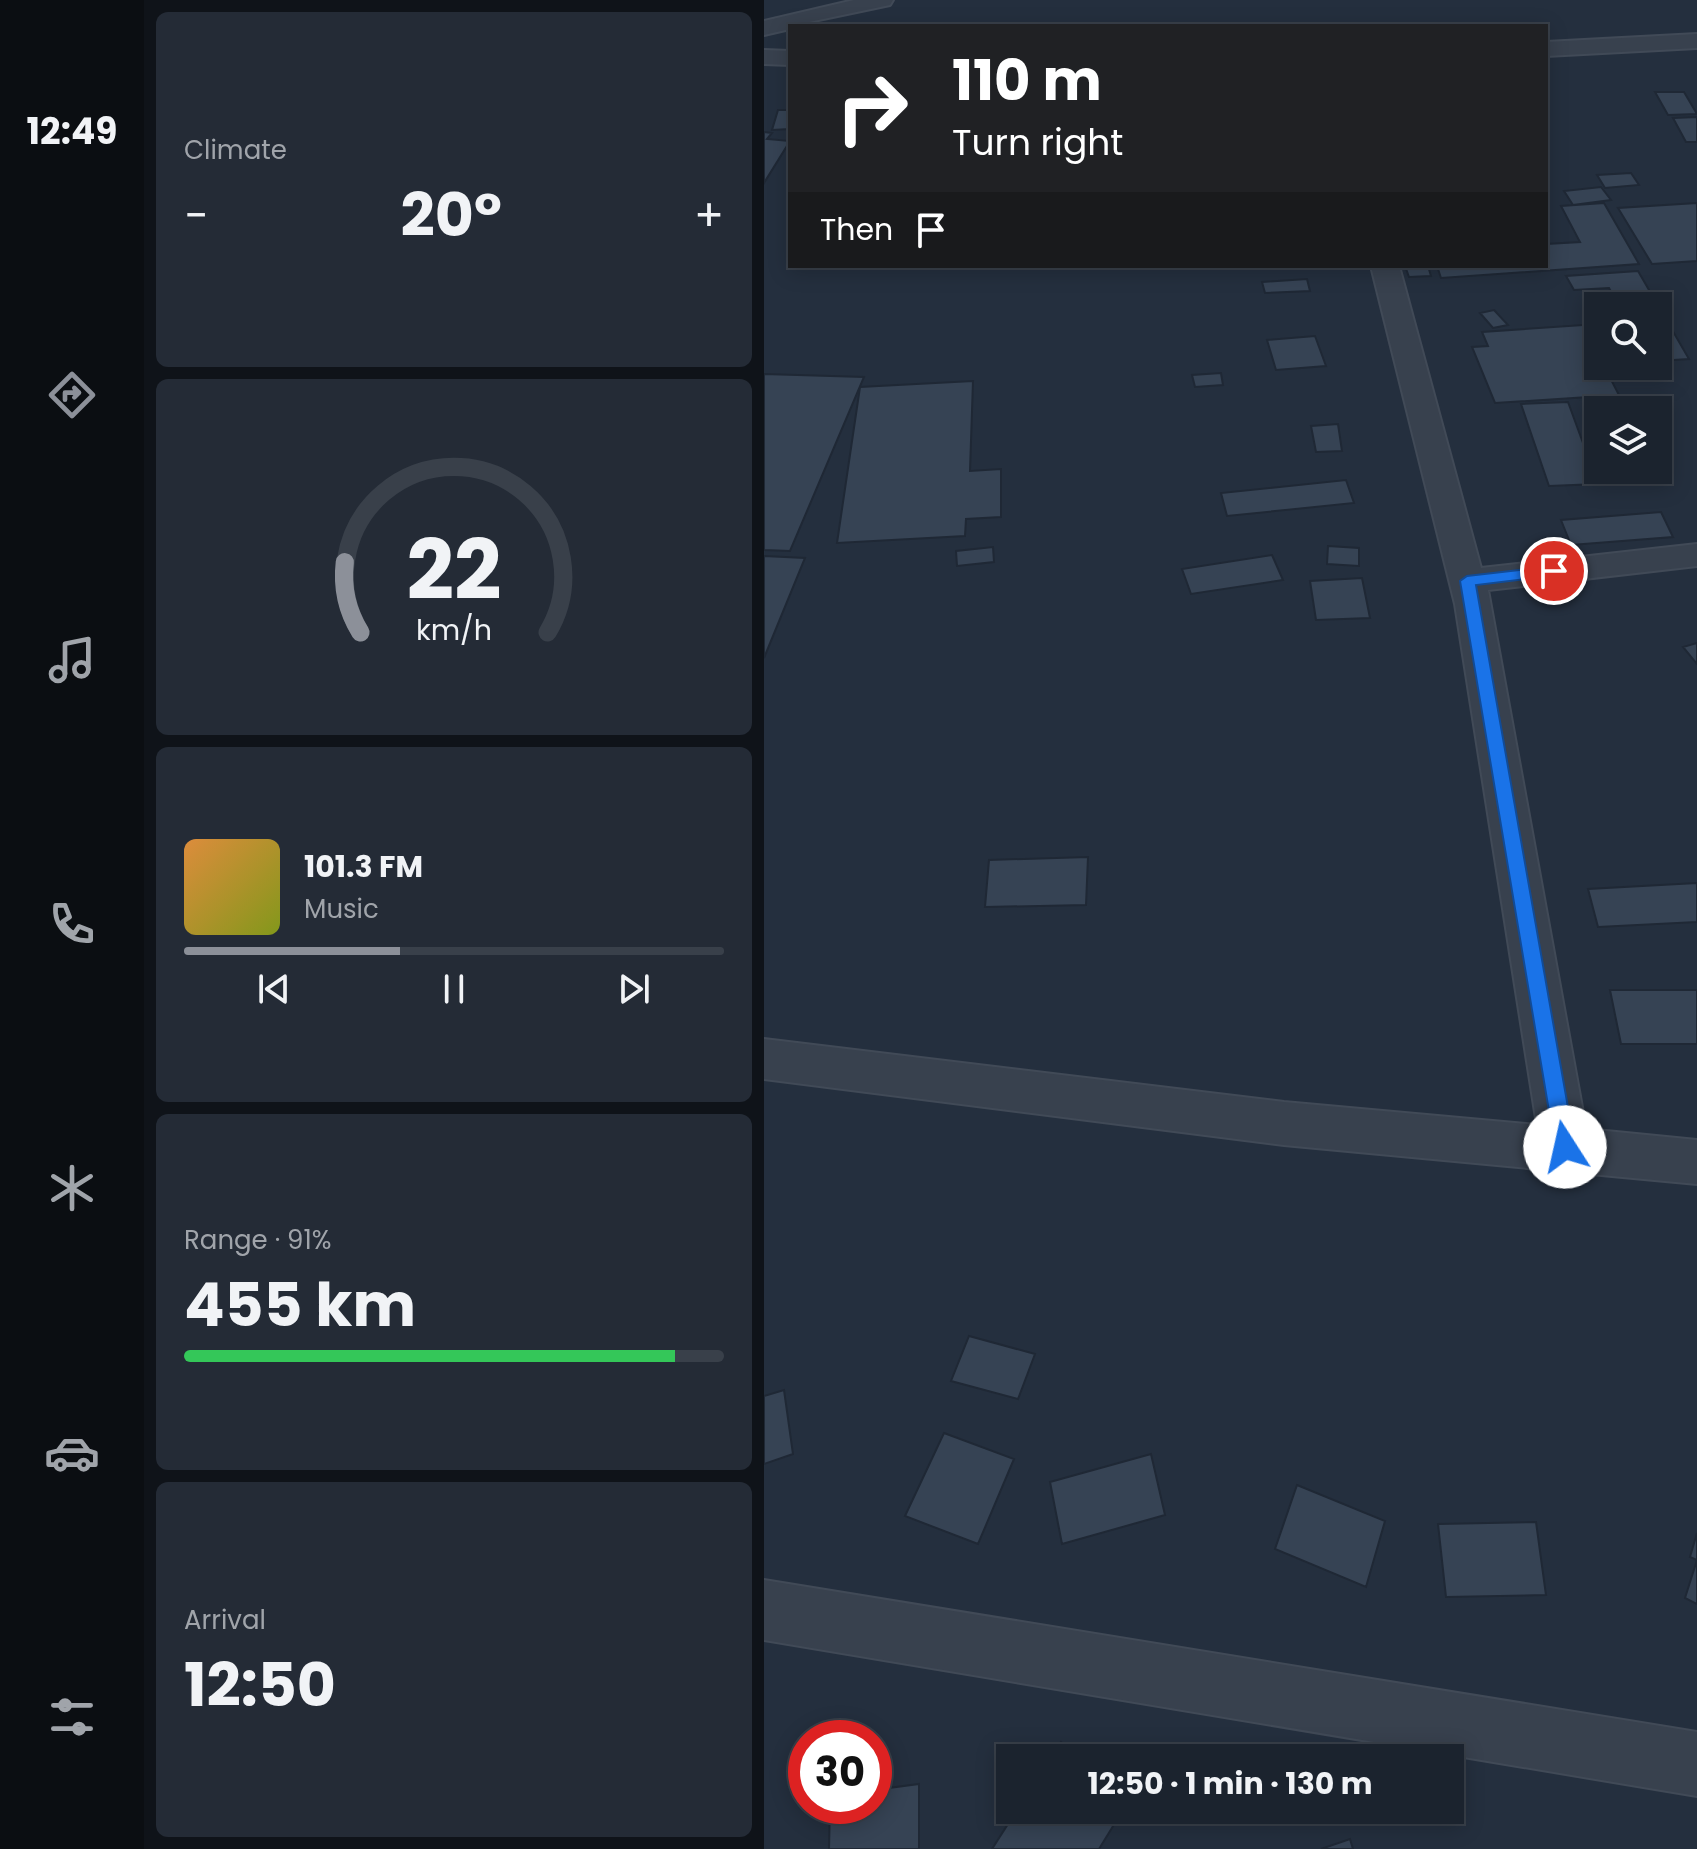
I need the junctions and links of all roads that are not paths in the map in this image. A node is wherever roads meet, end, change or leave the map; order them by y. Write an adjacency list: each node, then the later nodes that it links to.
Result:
1 (882, 0): 2 (street)
2 (764, 28)
3 (1697, 41): 4 (street)
4 (1548, 49)
5 (764, 57): 6 (street)
6 (788, 58)
7 (1386, 268): 9 (street)
8 (1697, 555): 9 (street)
9 (1467, 581): 11 (street)
10 (764, 1059): 11 (street)
11 (1565, 1147): 12 (street)
12 (1697, 1162)
13 (764, 1610): 14 (street)
14 (1697, 1764)

